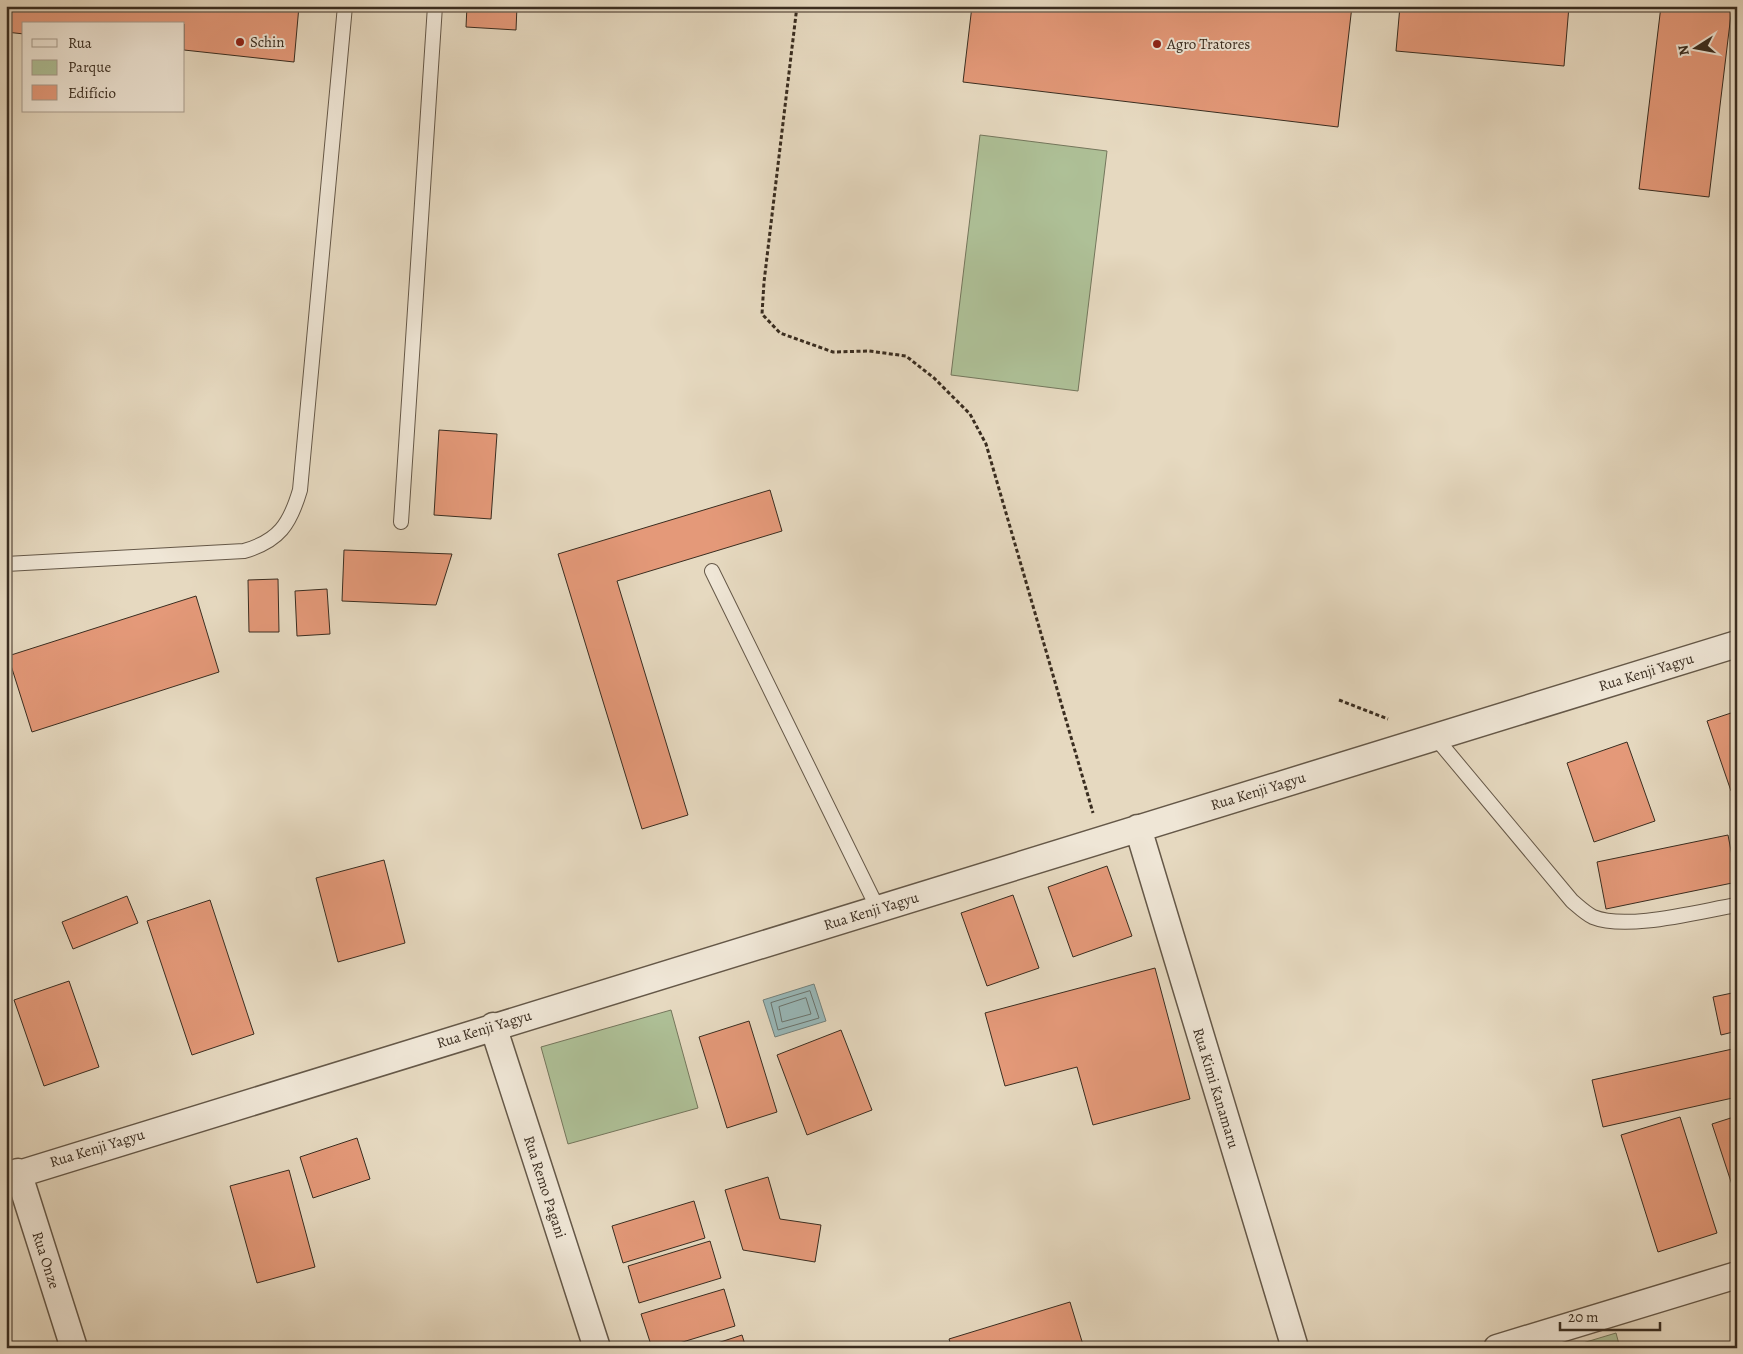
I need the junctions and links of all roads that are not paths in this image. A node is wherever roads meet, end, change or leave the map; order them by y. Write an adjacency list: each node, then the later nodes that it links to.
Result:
1 (345, 6): 4 (lane)
2 (435, 6): 3 (lane)
3 (401, 522)
4 (6, 564)
5 (712, 571): 10 (lane)
6 (1737, 644): 7 (street, Rua Kenji Yagyu)
7 (1435, 737): 8 (street, Rua Kenji Yagyu); 9 (lane)
8 (1138, 828): 10 (street, Rua Kenji Yagyu); 16 (street, Rua Kimi Kanamaru)
9 (1737, 905)
10 (878, 908): 11 (street, Rua Kenji Yagyu)
11 (494, 1026): 12 (street, Rua Kenji Yagyu); 15 (street, Rua Remo Pagani)
12 (12, 1175): 14 (street, Rua Onze)
13 (1737, 1275): 17 (street)
14 (74, 1348)
15 (596, 1348)
16 (1294, 1348)
17 (1497, 1348)

